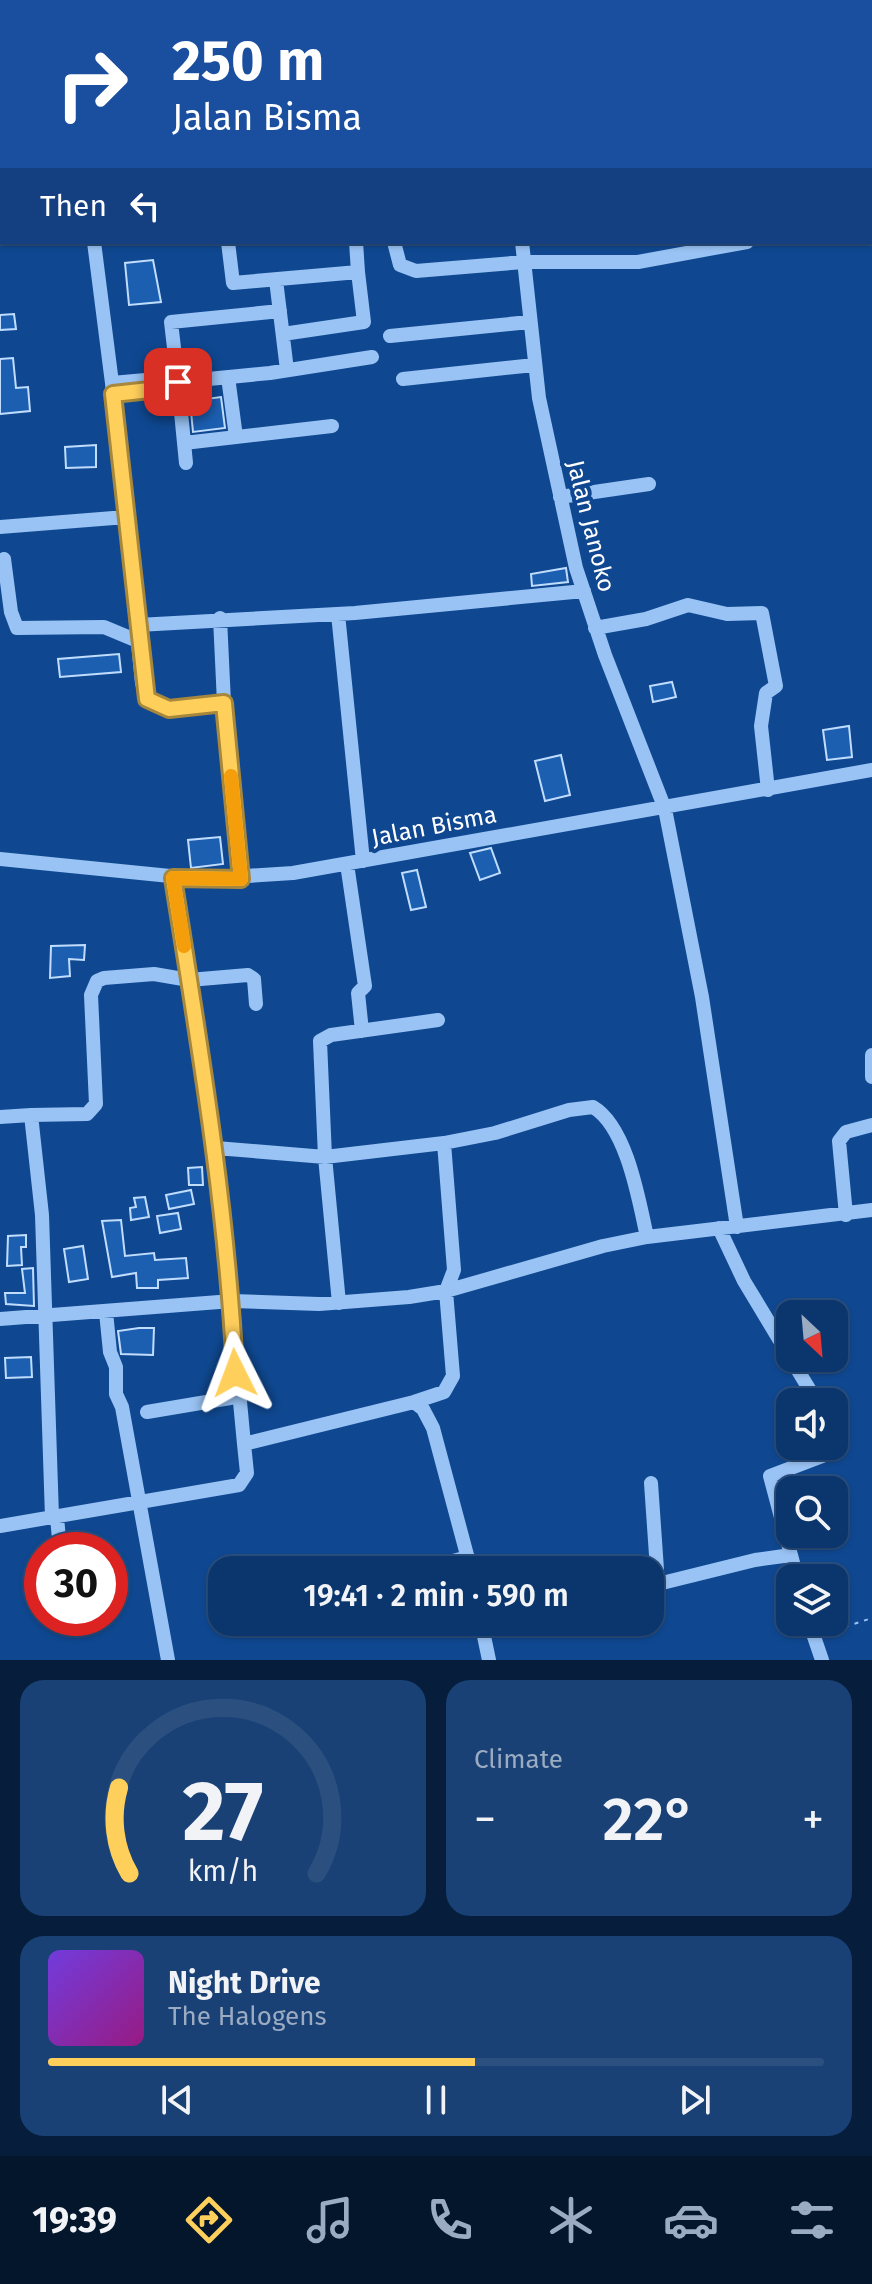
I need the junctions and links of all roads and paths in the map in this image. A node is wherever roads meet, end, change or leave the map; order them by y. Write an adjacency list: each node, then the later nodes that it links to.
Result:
1 (94, 244): 20 (street)
2 (228, 244): 9 (street)
3 (356, 244): 8 (street)
4 (395, 244): 7 (street)
5 (522, 244): 7 (street, Jalan Janoko)
6 (736, 244): 7 (street)
7 (524, 262): 11 (street, Jalan Janoko)
8 (358, 272): 9 (street); 12 (street)
9 (276, 280): 10 (street)
10 (280, 311): 12 (street); 19 (street)
11 (529, 322): 13 (street); 15 (street, Jalan Janoko)
12 (283, 334): 16 (street)
13 (390, 336)
14 (372, 357): 16 (street)
15 (534, 365): 18 (street); 26 (street, Jalan Janoko)
16 (287, 370): 17 (street)
17 (228, 377): 19 (street); 22 (street)
18 (403, 379)
19 (178, 382): 20 (street); 23 (street)
20 (113, 388): 27 (street)
21 (332, 426): 22 (street)
22 (236, 437): 23 (street)
23 (184, 443): 24 (street)
24 (186, 463)
25 (649, 484): 26 (street)
26 (560, 497): 30 (street, Jalan Janoko)
27 (126, 517): 28 (street); 33 (street)
28 (0, 527)
29 (4, 559): 35 (street)
30 (584, 591): 31 (street); 34 (street, Jalan Janoko)
31 (338, 614): 32 (street); 41 (street)
32 (220, 618): 33 (street); 36 (street)
33 (138, 625): 35 (street)
34 (595, 628): 38 (street); 39 (street, Jalan Janoko)
35 (140, 642): 36 (street)
36 (224, 703): 44 (street)
37 (872, 770): 38 (street, Jalan Bisma)
38 (768, 790): 39 (street, Jalan Bisma)
39 (665, 809): 41 (street, Jalan Bisma); 59 (street, Jalan Janoko)
40 (0, 859): 43 (street, Jalan Bisma)
41 (363, 861): 42 (street, Jalan Bisma)
42 (347, 864): 44 (street, Jalan Bisma); 48 (street)
43 (173, 878): 44 (street, Jalan Bisma); 45 (street)
44 (241, 879)
45 (189, 980): 46 (street); 51 (street); 55 (street)
46 (256, 1004)
47 (438, 1020): 48 (street)
48 (362, 1031): 56 (street)
49 (872, 1055): 50 (street)
50 (872, 1077)
51 (31, 1115): 52 (street); 66 (street)
52 (0, 1117)
53 (872, 1125): 58 (street)
54 (444, 1143): 56 (street); 61 (street); 62 (street)
55 (216, 1148): 56 (street); 63 (street)
56 (325, 1157): 64 (street)
57 (872, 1210): 58 (street)
58 (846, 1215): 59 (street)
59 (737, 1227): 60 (street)
60 (719, 1228): 61 (street); 68 (street)
61 (647, 1237): 62 (street)
62 (446, 1291): 64 (street); 70 (street)
63 (232, 1301): 64 (street); 65 (street); 69 (street)
64 (339, 1303)
65 (106, 1312): 66 (street); 75 (street)
66 (44, 1318): 67 (street); 76 (street)
67 (0, 1319)
68 (809, 1388)
69 (236, 1397): 71 (street); 72 (street)
70 (414, 1402): 72 (street); 80 (street)
71 (147, 1412)
72 (244, 1444): 75 (street)
73 (815, 1460): 79 (street)
74 (651, 1483): 81 (street)
75 (140, 1503): 76 (street); 88 (street)
76 (55, 1517): 77 (street); 78 (street)
77 (0, 1526)
78 (57, 1532)
79 (791, 1555): 82 (street); 83 (street)
80 (468, 1556)
81 (653, 1556)
82 (793, 1564)
83 (664, 1583)
84 (872, 1618): 85 (path)
85 (848, 1622)
86 (485, 1636): 89 (street)
87 (813, 1636): 90 (street)
88 (168, 1660)
89 (489, 1660)
90 (822, 1660)

